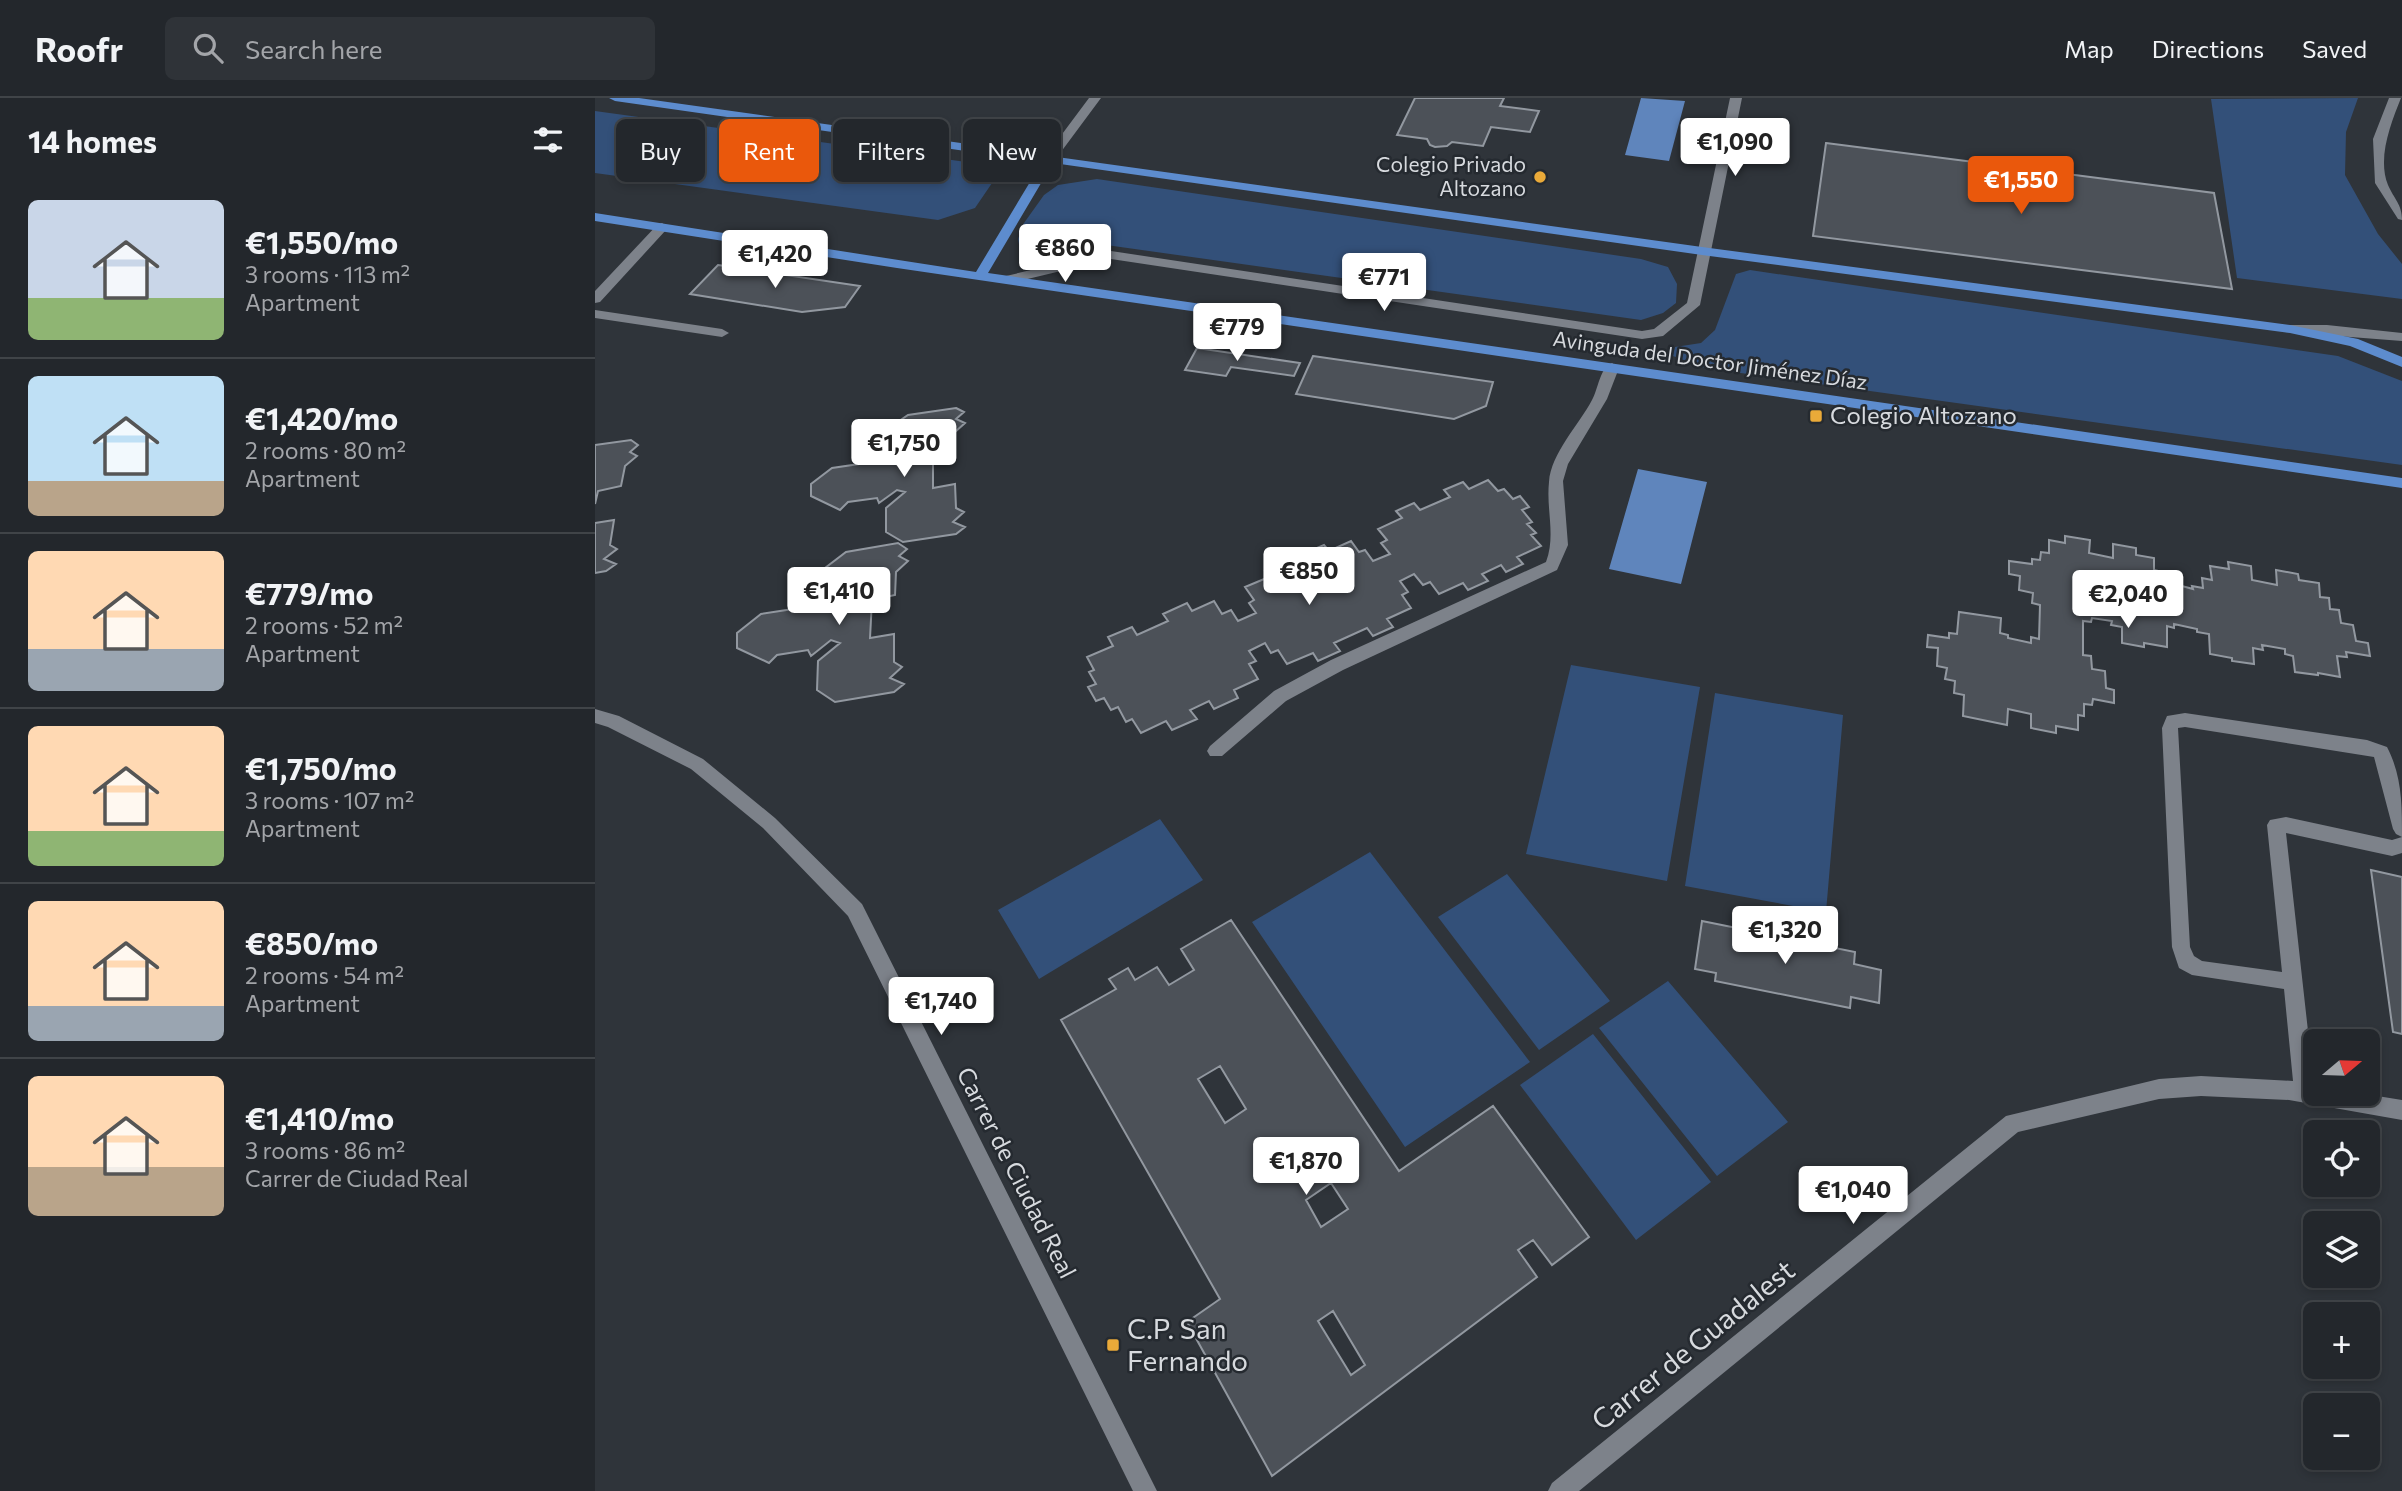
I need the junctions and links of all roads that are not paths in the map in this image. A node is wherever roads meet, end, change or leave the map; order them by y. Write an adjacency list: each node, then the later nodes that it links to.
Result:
1 (615, 98): 6 (main road)
2 (1095, 98): 5 (street)
3 (1736, 98): 12 (street, Avinguda del Doctor Jiménez Díaz)
4 (2395, 98): 9 (street)
5 (1061, 144)
6 (963, 146)
7 (1061, 159): 12 (main road)
8 (1037, 182): 13 (main road)
9 (2402, 216)
10 (595, 218): 11 (main road, Avinguda del Doctor Jiménez Díaz)
11 (661, 227): 13 (main road, Avinguda del Doctor Jiménez Díaz); 15 (street)
12 (1702, 251): 14 (street, Avinguda del Doctor Jiménez Díaz); 17 (main road)
13 (980, 276): 14 (main road, Avinguda del Doctor Jiménez Díaz)
14 (1011, 279): 21 (main road, Avinguda del Doctor Jiménez Díaz)
15 (595, 299)
16 (595, 314): 18 (street)
17 (2290, 329): 19 (street); 20 (main road)
18 (722, 333)
19 (2402, 337)
20 (2402, 362)
21 (1612, 368): 22 (main road, Avinguda del Doctor Jiménez Díaz); 24 (street)
22 (2402, 483)
23 (595, 716): 32 (street, Carrer de Ciudad Real)
24 (1216, 751)
25 (2402, 829): 27 (street)
26 (2402, 845): 27 (street)
27 (2293, 982): 28 (street)
28 (2303, 1082)
29 (2303, 1092): 33 (street, Carrer de Guadalest)
30 (2380, 1106): 31 (street, Carrer de Guadalest)
31 (2402, 1110)
32 (1145, 1491)
33 (1560, 1491)

